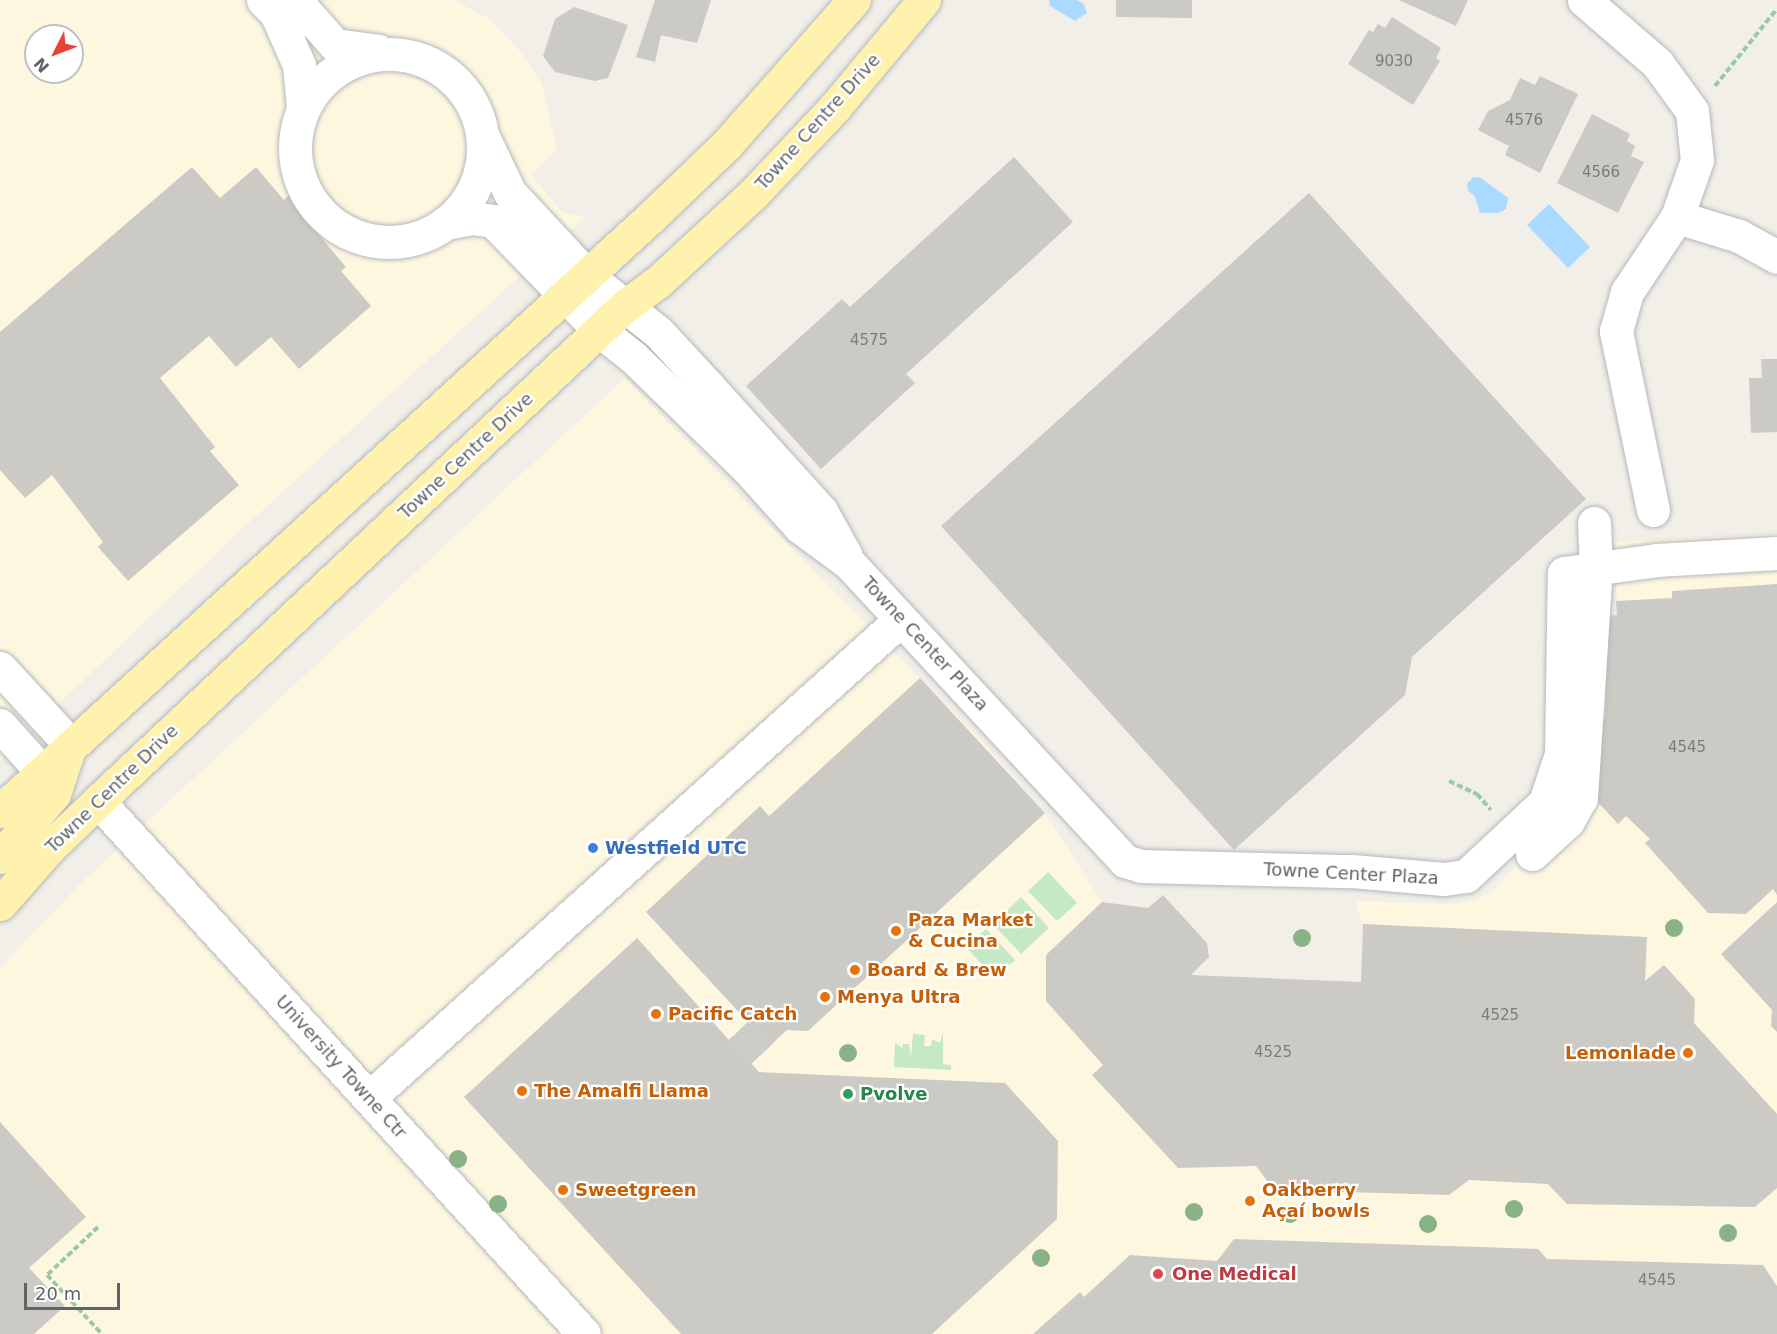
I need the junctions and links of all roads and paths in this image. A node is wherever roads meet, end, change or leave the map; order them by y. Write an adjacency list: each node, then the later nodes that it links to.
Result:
1 (263, 0): 8 (street)
2 (295, 0): 7 (street)
3 (854, 0): 14 (main road)
4 (924, 0): 15 (main road, Towne Centre Drive)
5 (1584, 0): 9 (street)
6 (1777, 9): 9 (path)
7 (404, 55): 8 (street); 10 (street)
8 (303, 108): 12 (street)
9 (1692, 111): 11 (street)
10 (482, 135): 12 (street); 14 (street)
11 (1677, 217): 13 (street); 17 (street)
12 (445, 223): 14 (street)
13 (1777, 257)
14 (575, 286): 15 (street, Towne Center Plaza); 16 (street, Towne Center Plaza); 25 (main road)
15 (625, 306): 16 (main road, Towne Centre Drive); 20 (street, Towne Center Plaza)
16 (600, 331): 20 (street, Towne Center Plaza); 27 (main road, Towne Centre Drive)
17 (1653, 510)
18 (1594, 523): 21 (street)
19 (1777, 553): 21 (street, Towne Center Plaza)
20 (849, 563): 22 (street, Towne Center Plaza)
21 (1596, 569): 22 (street, Towne Center Plaza); 29 (street)
22 (900, 620): 32 (street)
23 (0, 668): 25 (street)
24 (0, 725): 26 (street)
25 (70, 744): 26 (main road); 30 (main road)
26 (42, 772): 28 (main road)
27 (98, 801): 31 (main road, Towne Centre Drive); 32 (street, University Towne Ctr)
28 (0, 811)
29 (1532, 854)
30 (0, 857)
31 (0, 904)
32 (369, 1098): 35 (street, University Towne Ctr)
33 (98, 1227): 34 (path)
34 (102, 1334)
35 (584, 1334)

